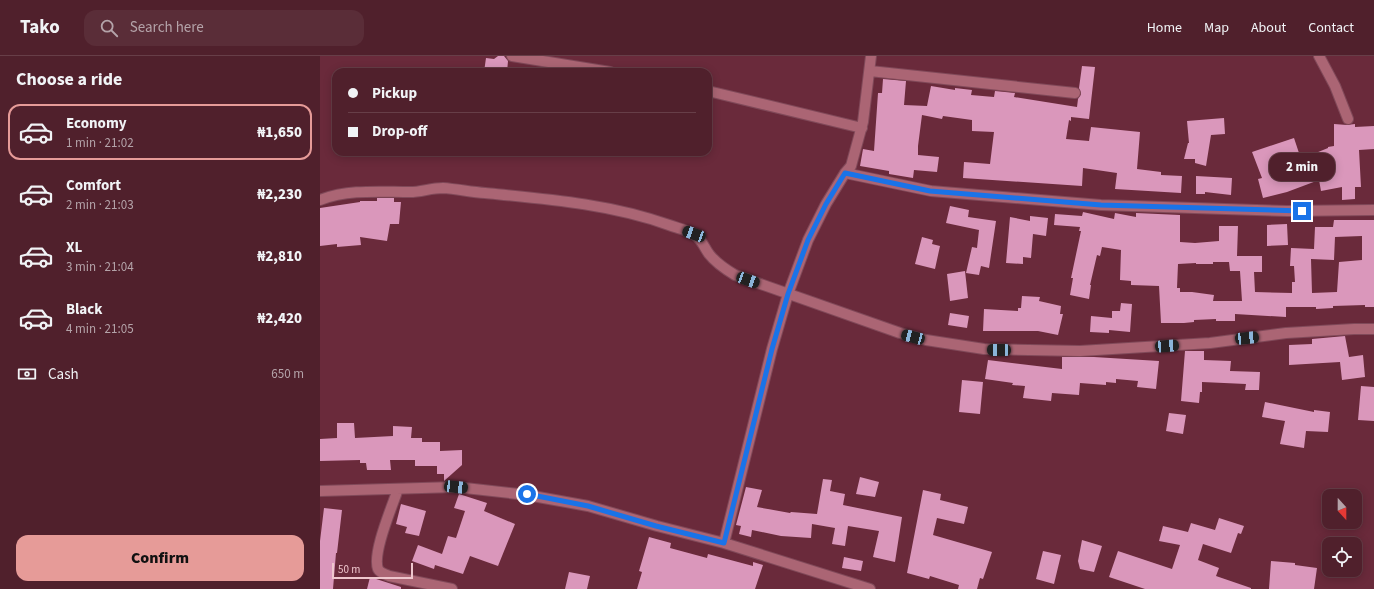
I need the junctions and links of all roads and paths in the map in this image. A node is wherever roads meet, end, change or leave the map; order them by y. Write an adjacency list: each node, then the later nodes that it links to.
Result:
1 (512, 56): 4 (street)
2 (871, 56): 5 (street)
3 (1318, 56): 8 (street)
4 (586, 68)
5 (870, 71): 7 (street); 9 (street)
6 (712, 92): 9 (street)
7 (1075, 93)
8 (1348, 119)
9 (862, 128): 10 (street)
10 (845, 173): 12 (street); 13 (street)
11 (320, 200): 13 (street)
12 (1374, 210)
13 (788, 294): 14 (street); 17 (street)
14 (1374, 329)
15 (398, 490): 16 (street); 17 (street); 18 (street)
16 (320, 491)
17 (724, 543): 19 (street)
18 (452, 589)
19 (870, 589)

